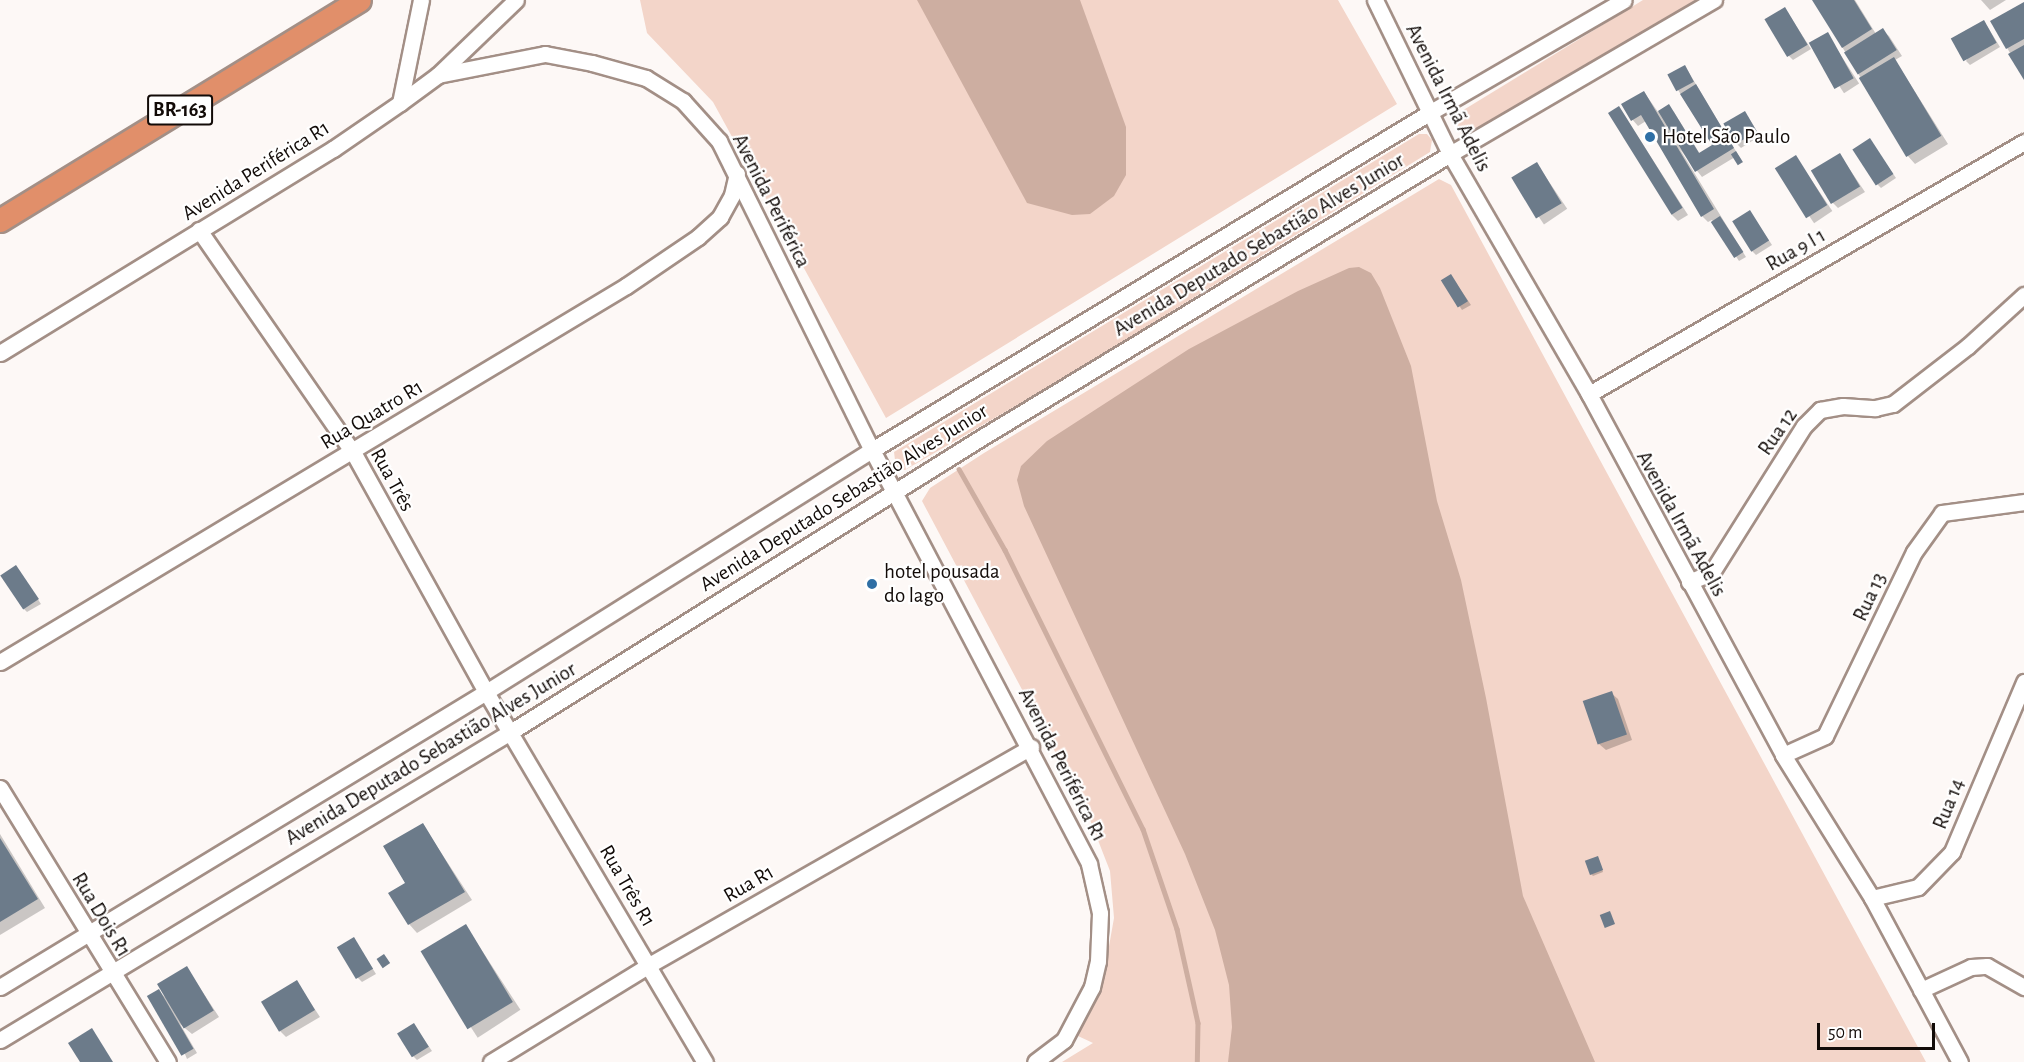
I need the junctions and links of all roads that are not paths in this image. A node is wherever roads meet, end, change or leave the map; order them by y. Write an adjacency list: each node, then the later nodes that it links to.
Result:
1 (360, 0): 13 (highway, BR-163)
2 (421, 0): 8 (street)
3 (516, 0): 7 (street, Avenida Periférica R1)
4 (1376, 0): 9 (street, Avenida Irmã Adelis)
5 (1624, 0): 9 (street, Avenida Deputado Sebastião Alves Junior)
6 (1714, 0): 11 (street, Avenida Deputado Sebastião Alves Junior)
7 (438, 75): 8 (street, Avenida Periférica R1); 12 (street, Avenida Periférica)
8 (400, 103): 14 (street, Avenida Periférica R1)
9 (1429, 113): 11 (street, Avenida Irmã Adelis); 18 (street, Avenida Deputado Sebastião Alves Junior)
10 (2024, 142): 17 (street, Rua 9 I 1)
11 (1450, 153): 17 (street, Avenida Irmã Adelis); 20 (street, Avenida Deputado Sebastião Alves Junior)
12 (737, 174): 18 (street, Avenida Periférica); 19 (street, Rua Quatro R1)
13 (0, 221)
14 (199, 230): 16 (street, Avenida Periférica R1); 19 (street, Rua Três)
15 (2024, 295): 22 (street, Rua 12)
16 (0, 353)
17 (1589, 394): 22 (street, Avenida Irmã Adelis)
18 (872, 450): 20 (street, Avenida Periférica); 25 (street, Avenida Deputado Sebastião Alves Junior)
19 (353, 452): 23 (street, Rua Quatro R1); 25 (street, Rua Três)
20 (894, 490): 26 (street, Avenida Deputado Sebastião Alves Junior); 27 (street, Avenida Periférica R1)
21 (2024, 502): 28 (street, Rua 13)
22 (1689, 582): 28 (street, Avenida Irmã Adelis)
23 (0, 662)
24 (2024, 682): 30 (street, Rua 14)
25 (486, 692): 26 (street, Rua Três); 31 (street, Avenida Deputado Sebastião Alves Junior)
26 (512, 731): 32 (street, Rua Três R1); 33 (street, Avenida Deputado Sebastião Alves Junior)
27 (1031, 747): 32 (street, Rua R1); 41 (street, Avenida Periférica R1)
28 (1783, 755): 30 (street, Avenida Irmã Adelis)
29 (0, 788): 31 (street, Rua Dois R1)
30 (1872, 898): 36 (street, Avenida Irmã Adelis)
31 (88, 935): 33 (street, Rua Dois R1); 34 (street, Avenida Deputado Sebastião Alves Junior)
32 (649, 965): 39 (street, Rua R1); 40 (street, Rua Três R1)
33 (112, 972): 37 (street, Avenida Deputado Sebastião Alves Junior); 38 (street, Rua Dois R1)
34 (0, 987)
35 (2024, 987): 36 (street)
36 (1921, 990): 42 (street, Avenida Irmã Adelis)
37 (0, 1040)
38 (168, 1062)
39 (491, 1062)
40 (705, 1062)
41 (1035, 1062)
42 (1960, 1062)

